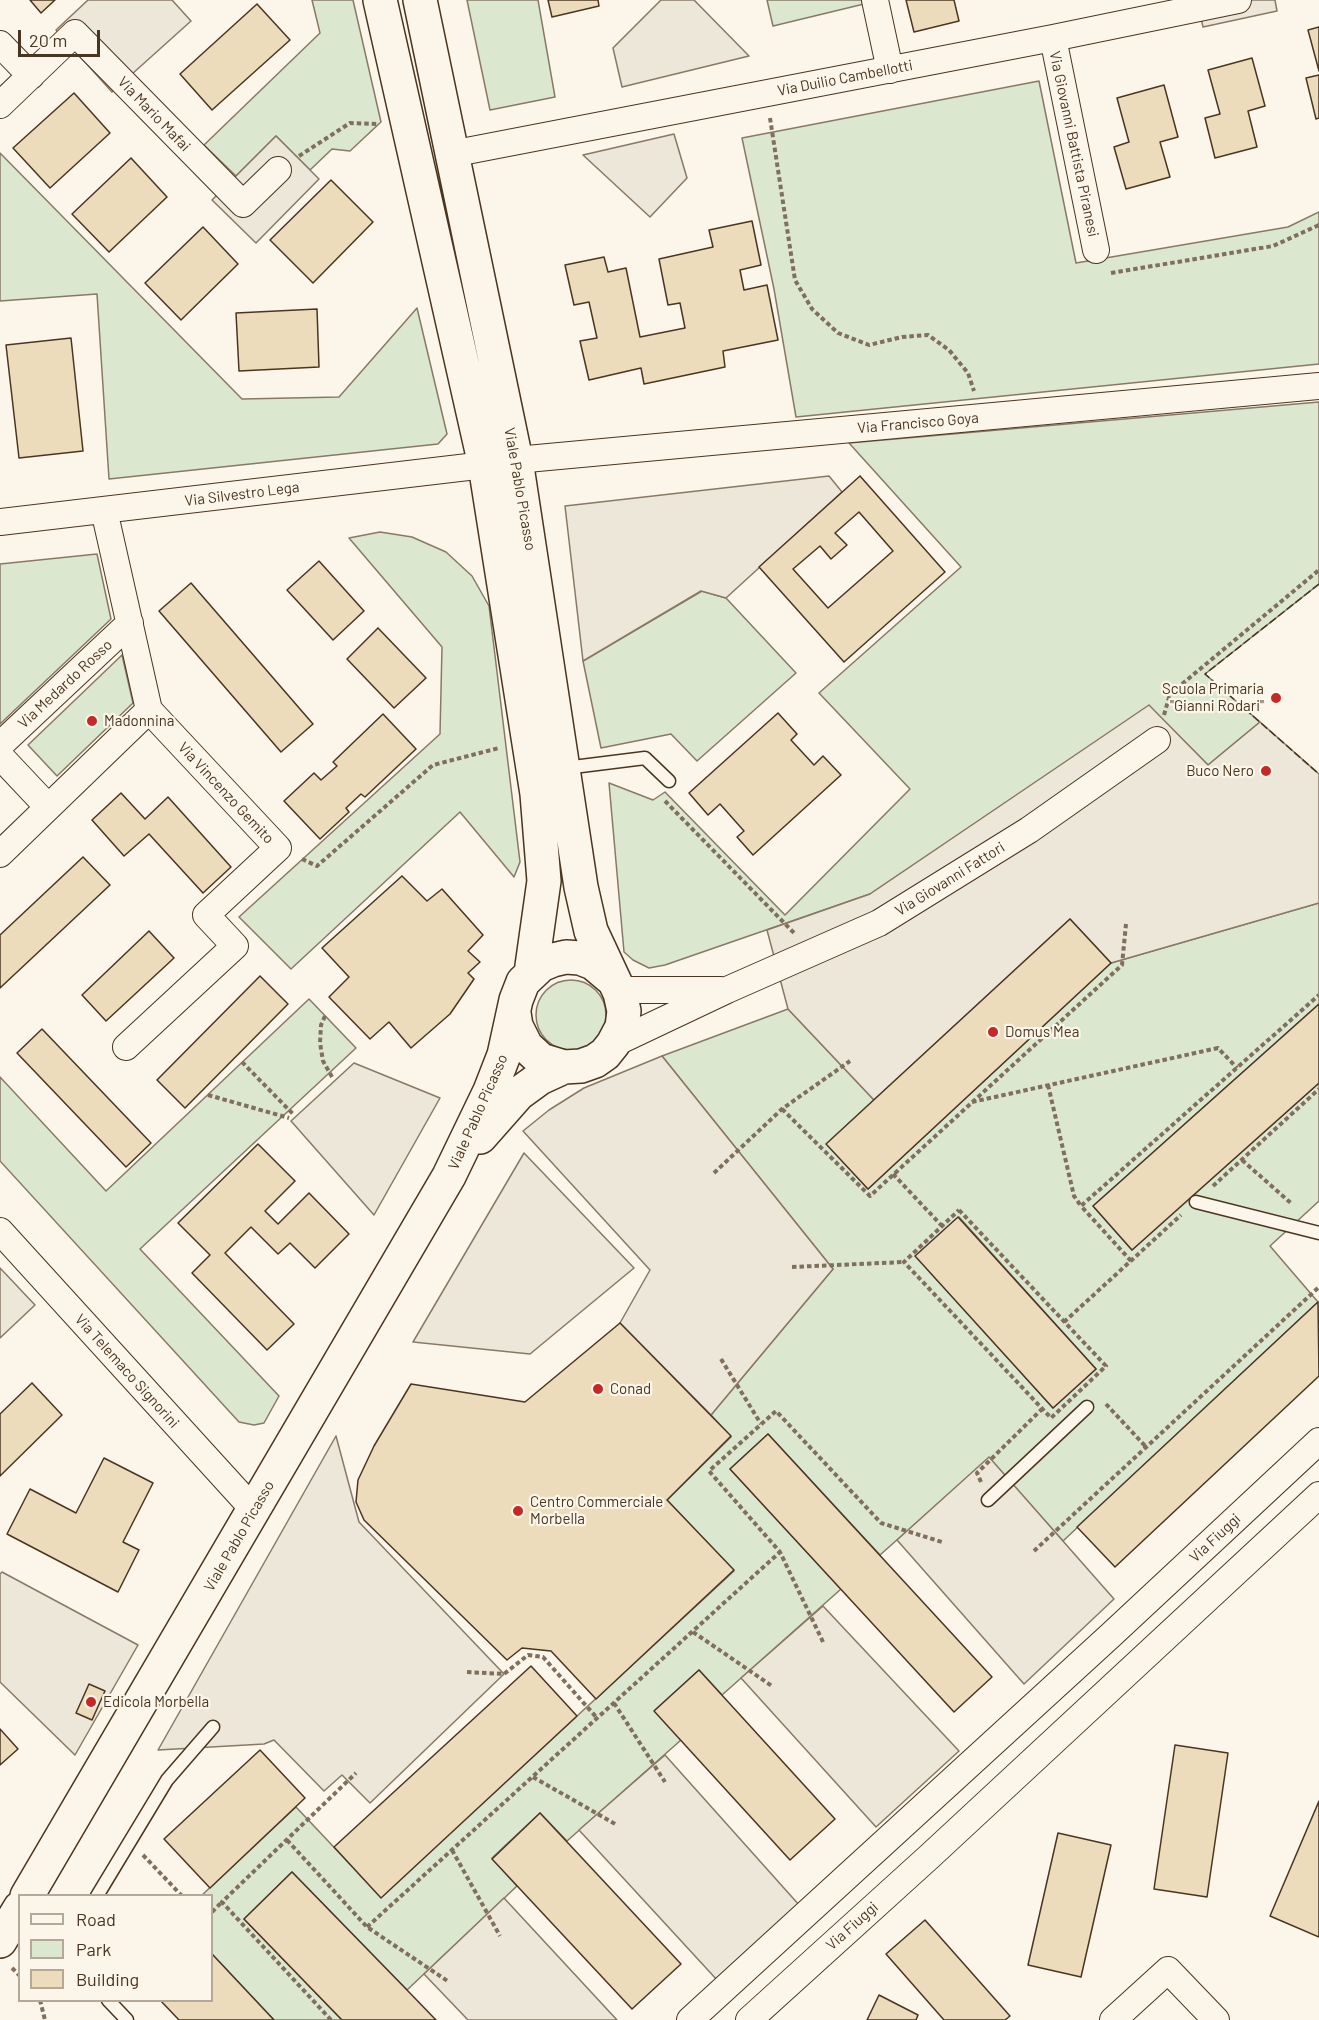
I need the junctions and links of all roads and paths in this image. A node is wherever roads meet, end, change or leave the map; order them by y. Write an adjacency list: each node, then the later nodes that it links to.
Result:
1 (380, 0): 18 (street, Viale Pablo Picasso)
2 (420, 0): 12 (street, Viale Pablo Picasso)
3 (875, 0): 7 (street)
4 (1238, 0): 5 (street, Via Duilio Cambellotti)
5 (1053, 38): 7 (street, Via Duilio Cambellotti); 15 (street, Via Giovanni Battista Piranesi)
6 (0, 44): 8 (street)
7 (890, 70): 9 (street, Via Duilio Cambellotti)
8 (31, 76): 10 (street); 13 (street, Via Mario Mafai)
9 (766, 93): 12 (street, Via Duilio Cambellotti); 17 (path)
10 (0, 105)
11 (381, 125): 13 (path)
12 (451, 154): 18 (street, Viale Pablo Picasso)
13 (278, 170)
14 (1319, 225): 15 (path)
15 (1096, 250)
16 (1319, 386): 17 (street, Via Francisco Goya)
17 (983, 417): 18 (street, Via Francisco Goya)
18 (500, 462): 19 (street, Via Silvestro Lega); 25 (street, Viale Pablo Picasso); 29 (street, Viale Pablo Picasso)
19 (104, 510): 20 (street, Via Silvestro Lega); 22 (street, Via Medardo Rosso)
20 (0, 522)
21 (1319, 570): 23 (path)
22 (130, 623): 24 (street, Via Medardo Rosso); 27 (street, Via Medardo Rosso)
23 (1170, 694)
24 (149, 710): 31 (street); 32 (street, Via Vincenzo Gemito)
25 (529, 740): 32 (path); 36 (street, Viale Pablo Picasso)
26 (1157, 740): 35 (street, Via Giovanni Fattori)
27 (0, 746)
28 (0, 756): 31 (street)
29 (563, 768): 30 (lane); 37 (street, Viale Pablo Picasso)
30 (666, 778): 35 (path)
31 (48, 807): 33 (street)
32 (278, 848): 43 (street, Via Vincenzo Gemito)
33 (0, 854)
34 (1126, 924): 51 (path)
35 (814, 953): 38 (street, Via Giovanni Fattori)
36 (531, 973): 37 (street); 40 (street, Viale Pablo Picasso)
37 (616, 986): 38 (street, Via Giovanni Fattori); 42 (street, Viale Pablo Picasso)
38 (727, 990): 42 (street, Via Giovanni Fattori)
39 (1319, 995): 47 (path)
40 (514, 1013): 46 (street, Viale Pablo Picasso); 58 (street, Viale Pablo Picasso)
41 (325, 1016): 48 (path)
42 (613, 1044): 46 (street, Viale Pablo Picasso)
43 (126, 1047)
44 (242, 1062): 53 (path)
45 (850, 1062): 52 (path)
46 (564, 1067): 58 (street, Viale Pablo Picasso)
47 (1237, 1068): 49 (path); 60 (path)
48 (332, 1077)
49 (1048, 1085): 51 (path); 60 (path)
50 (208, 1095): 54 (path)
51 (972, 1102): 57 (path)
52 (782, 1108): 56 (path); 57 (path)
53 (293, 1114)
54 (289, 1118)
55 (1242, 1160): 61 (path)
56 (714, 1173)
57 (893, 1174): 62 (path)
58 (449, 1176): 80 (street, Viale Pablo Picasso)
59 (1196, 1202): 64 (lane)
60 (1081, 1206): 65 (path)
61 (1293, 1206)
62 (942, 1226): 66 (path); 70 (path)
63 (0, 1231): 80 (street, Via Telemaco Signorini)
64 (1319, 1233)
65 (1131, 1261)
66 (904, 1262): 67 (path); 74 (path)
67 (792, 1268)
68 (1319, 1287): 77 (path)
69 (721, 1359): 75 (path)
70 (1088, 1383): 71 (path); 74 (path)
71 (1095, 1391)
72 (1102, 1399): 77 (path)
73 (1087, 1407): 79 (lane)
74 (1042, 1409): 79 (path)
75 (761, 1424): 81 (path); 83 (path)
76 (1319, 1441): 85 (street, Via Fiuggi)
77 (1146, 1447): 82 (path)
78 (1319, 1495): 87 (street, Via Fiuggi)
79 (988, 1500)
80 (254, 1510): 104 (street, Viale Pablo Picasso)
81 (942, 1542)
82 (1034, 1551)
83 (780, 1552): 84 (path); 86 (path)
84 (693, 1632): 90 (path); 91 (path)
85 (1111, 1635): 87 (street); 89 (street, Via Fiuggi)
86 (823, 1642)
87 (1137, 1663): 92 (street, Via Fiuggi)
88 (467, 1672): 93 (path)
89 (1064, 1678): 92 (street); 99 (street, Via Fiuggi)
90 (772, 1686)
91 (614, 1703): 93 (path); 97 (path)
92 (1091, 1705): 103 (street, Via Fiuggi)
93 (597, 1718): 96 (path)
94 (213, 1727): 101 (lane)
95 (356, 1773): 100 (path)
96 (532, 1777): 98 (path); 102 (path)
97 (665, 1782)
98 (617, 1825)
99 (901, 1827): 103 (street); 113 (street, Via Fiuggi)
100 (287, 1840): 107 (path); 110 (path)
101 (130, 1841): 105 (lane); 106 (path)
102 (452, 1850): 110 (path); 111 (path)
103 (930, 1856): 115 (street, Via Fiuggi)
104 (28, 1894)
105 (98, 1894)
106 (180, 1894)
107 (222, 1902): 109 (path); 120 (path)
108 (18, 1911): 112 (street)
109 (213, 1911)
110 (367, 1927): 114 (path)
111 (500, 1936)
112 (0, 1941)
113 (747, 1967): 115 (street); 121 (street, Via Fiuggi)
114 (449, 1982)
115 (774, 1996): 122 (street, Via Fiuggi)
116 (40, 2002): 118 (path)
117 (109, 2002): 119 (lane)
118 (45, 2020)
119 (127, 2020)
120 (332, 2020)
121 (690, 2020)
122 (749, 2020)
123 (1113, 2020): 124 (street)
124 (1216, 2020)

